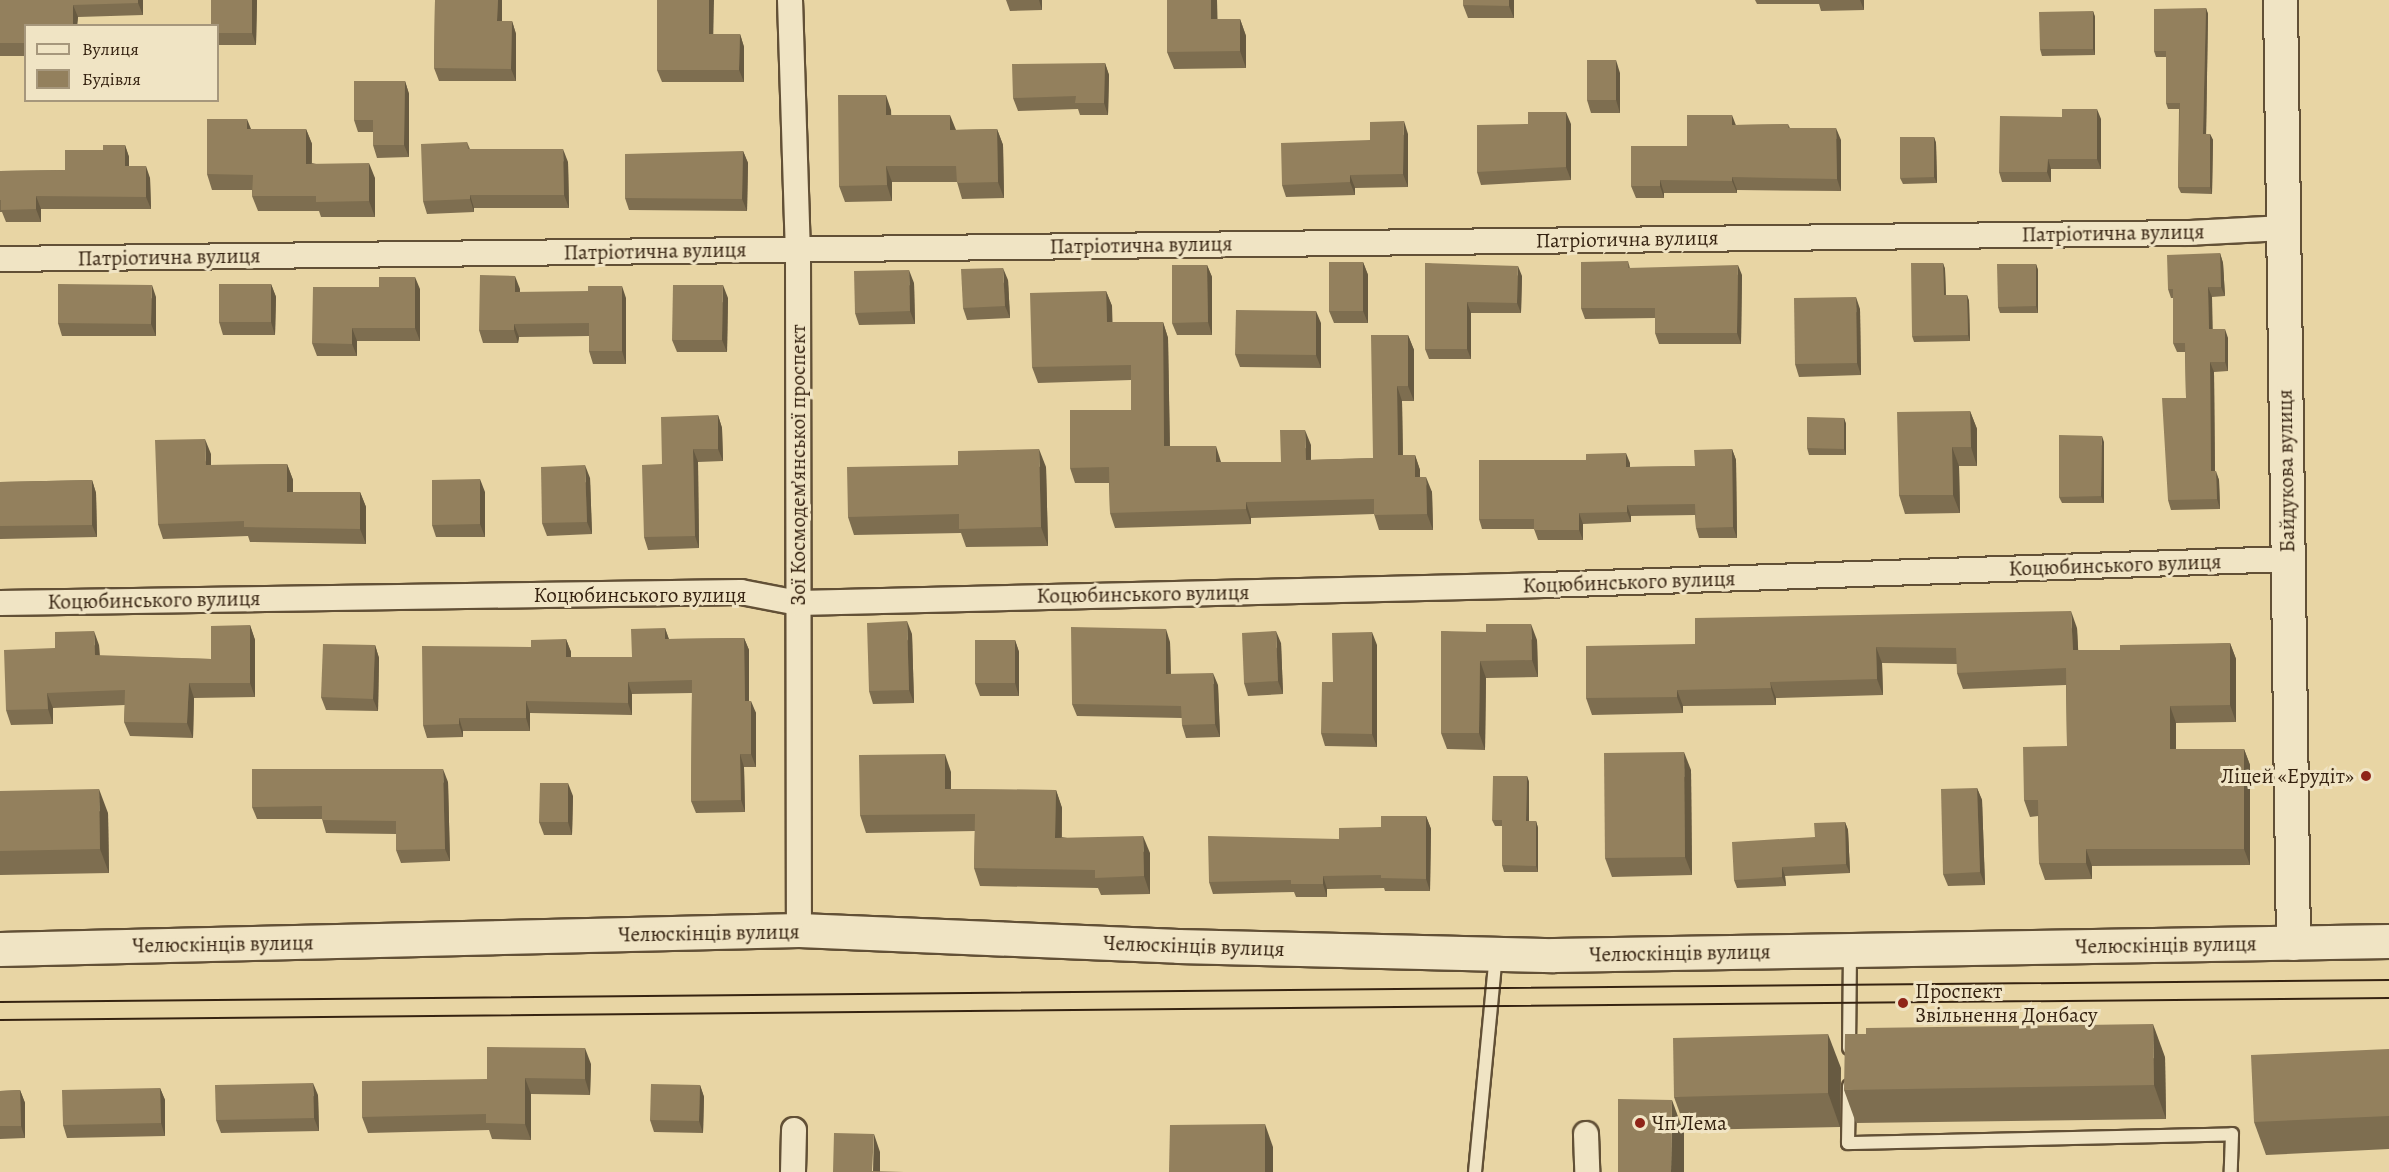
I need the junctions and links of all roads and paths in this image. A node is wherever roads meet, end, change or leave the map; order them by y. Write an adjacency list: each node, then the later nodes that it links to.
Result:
1 (790, 0): 4 (street, Зої Космодем’янської проспект)
2 (2280, 0): 3 (main road, Байдукова вулиця)
3 (2282, 228): 4 (street, Патріотична вулиця); 6 (main road, Байдукова вулиця)
4 (798, 249): 5 (street, Патріотична вулиця); 8 (street, Зої Космодем’янської проспект)
5 (0, 259)
6 (2287, 559): 8 (street, Коцюбинського вулиця); 11 (main road, Байдукова вулиця)
7 (0, 603): 8 (street, Коцюбинського вулиця)
8 (798, 603): 9 (street, Зої Космодем’янської проспект)
9 (799, 930): 12 (main road, Челюскінців вулиця); 14 (main road, Челюскінців вулиця)
10 (2389, 941): 11 (main road, Челюскінців вулиця)
11 (2293, 943): 13 (main road, Челюскінців вулиця)
12 (0, 949)
13 (1850, 950): 14 (main road, Челюскінців вулиця); 20 (lane)
14 (1496, 953): 18 (lane)
15 (794, 1130): 17 (street)
16 (1586, 1134): 19 (street)
17 (794, 1172)
18 (1475, 1172)
19 (1587, 1172)
20 (2232, 1172)

